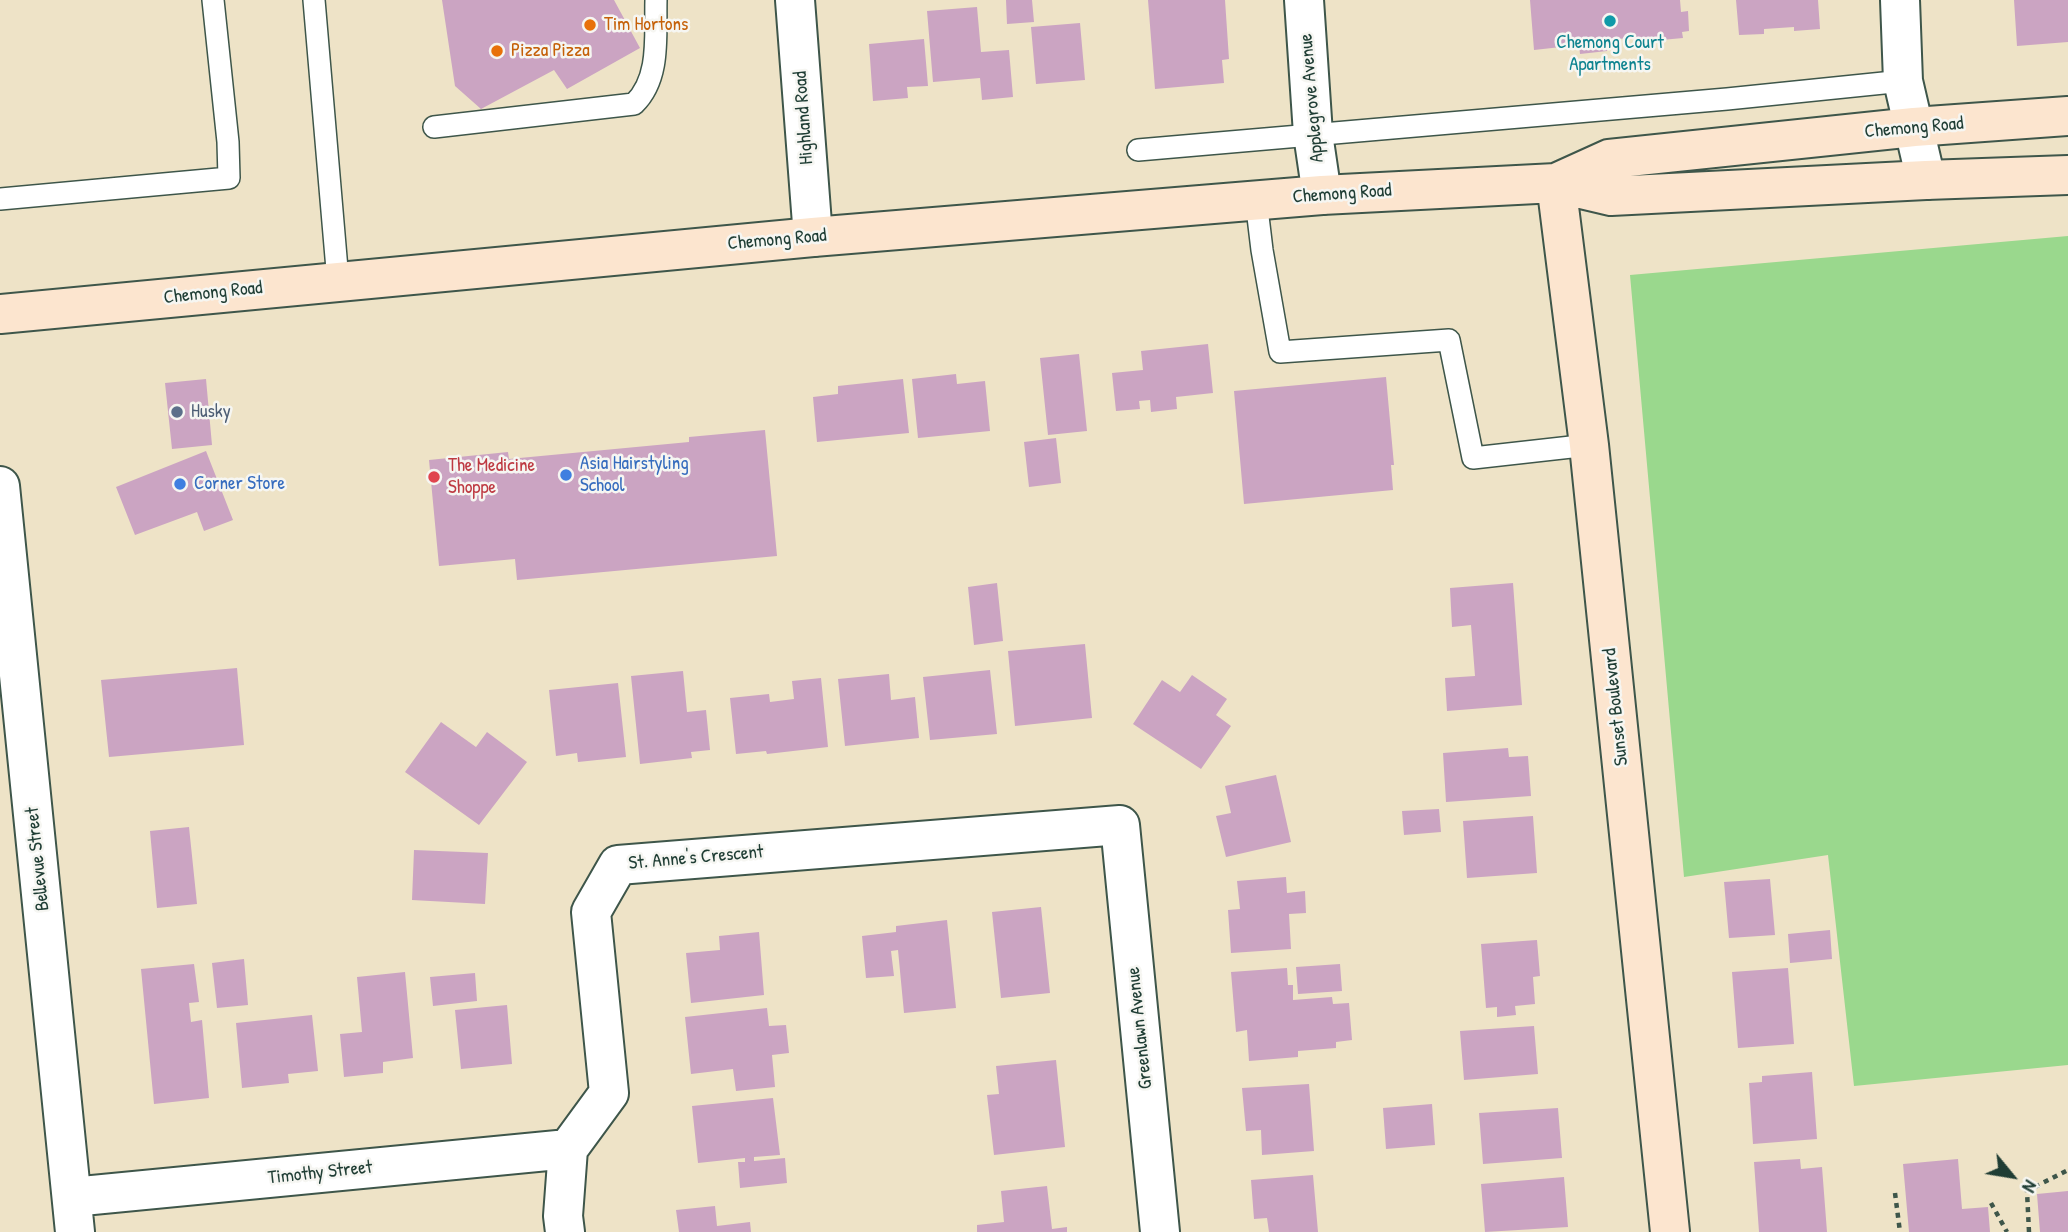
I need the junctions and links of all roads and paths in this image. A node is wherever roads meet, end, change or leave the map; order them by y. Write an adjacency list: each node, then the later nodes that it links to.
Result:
1 (213, 0): 17 (lane)
2 (314, 0): 20 (lane)
3 (656, 0): 9 (lane)
4 (795, 0): 19 (street, Highland Road)
5 (1304, 0): 11 (street, Applegrove Avenue)
6 (1900, 0): 7 (street)
7 (1903, 81): 10 (street); 11 (lane)
8 (2068, 116): 10 (main road, Chemong Road)
9 (434, 127)
10 (1914, 127): 14 (street); 15 (main road, Chemong Road)
11 (1313, 134): 12 (lane); 16 (street, Applegrove Avenue)
12 (1138, 150)
13 (2068, 175): 14 (main road, Chemong Road)
14 (1926, 180): 15 (main road, Chemong Road)
15 (1556, 183): 16 (main road, Chemong Road); 22 (main road, Sunset Boulevard)
16 (1322, 195): 18 (main road, Chemong Road)
17 (0, 199)
18 (1256, 200): 19 (main road, Chemong Road); 22 (lane)
19 (813, 237): 20 (main road, Chemong Road)
20 (338, 281): 21 (main road, Chemong Road)
21 (0, 314)
22 (1589, 445): 32 (main road, Sunset Boulevard)
23 (0, 486): 29 (street, Bellevue Street)
24 (1120, 825): 25 (street, St. Anne's Crescent); 31 (street, Greenlawn Avenue)
25 (568, 1149): 29 (street, Timothy Street); 30 (street)
26 (2068, 1170): 35 (path)
27 (1895, 1193): 33 (path)
28 (1991, 1203): 34 (path)
29 (73, 1214)
30 (565, 1232)
31 (1160, 1232)
32 (1670, 1232)
33 (1900, 1232)
34 (2007, 1232)
35 (2029, 1232)

